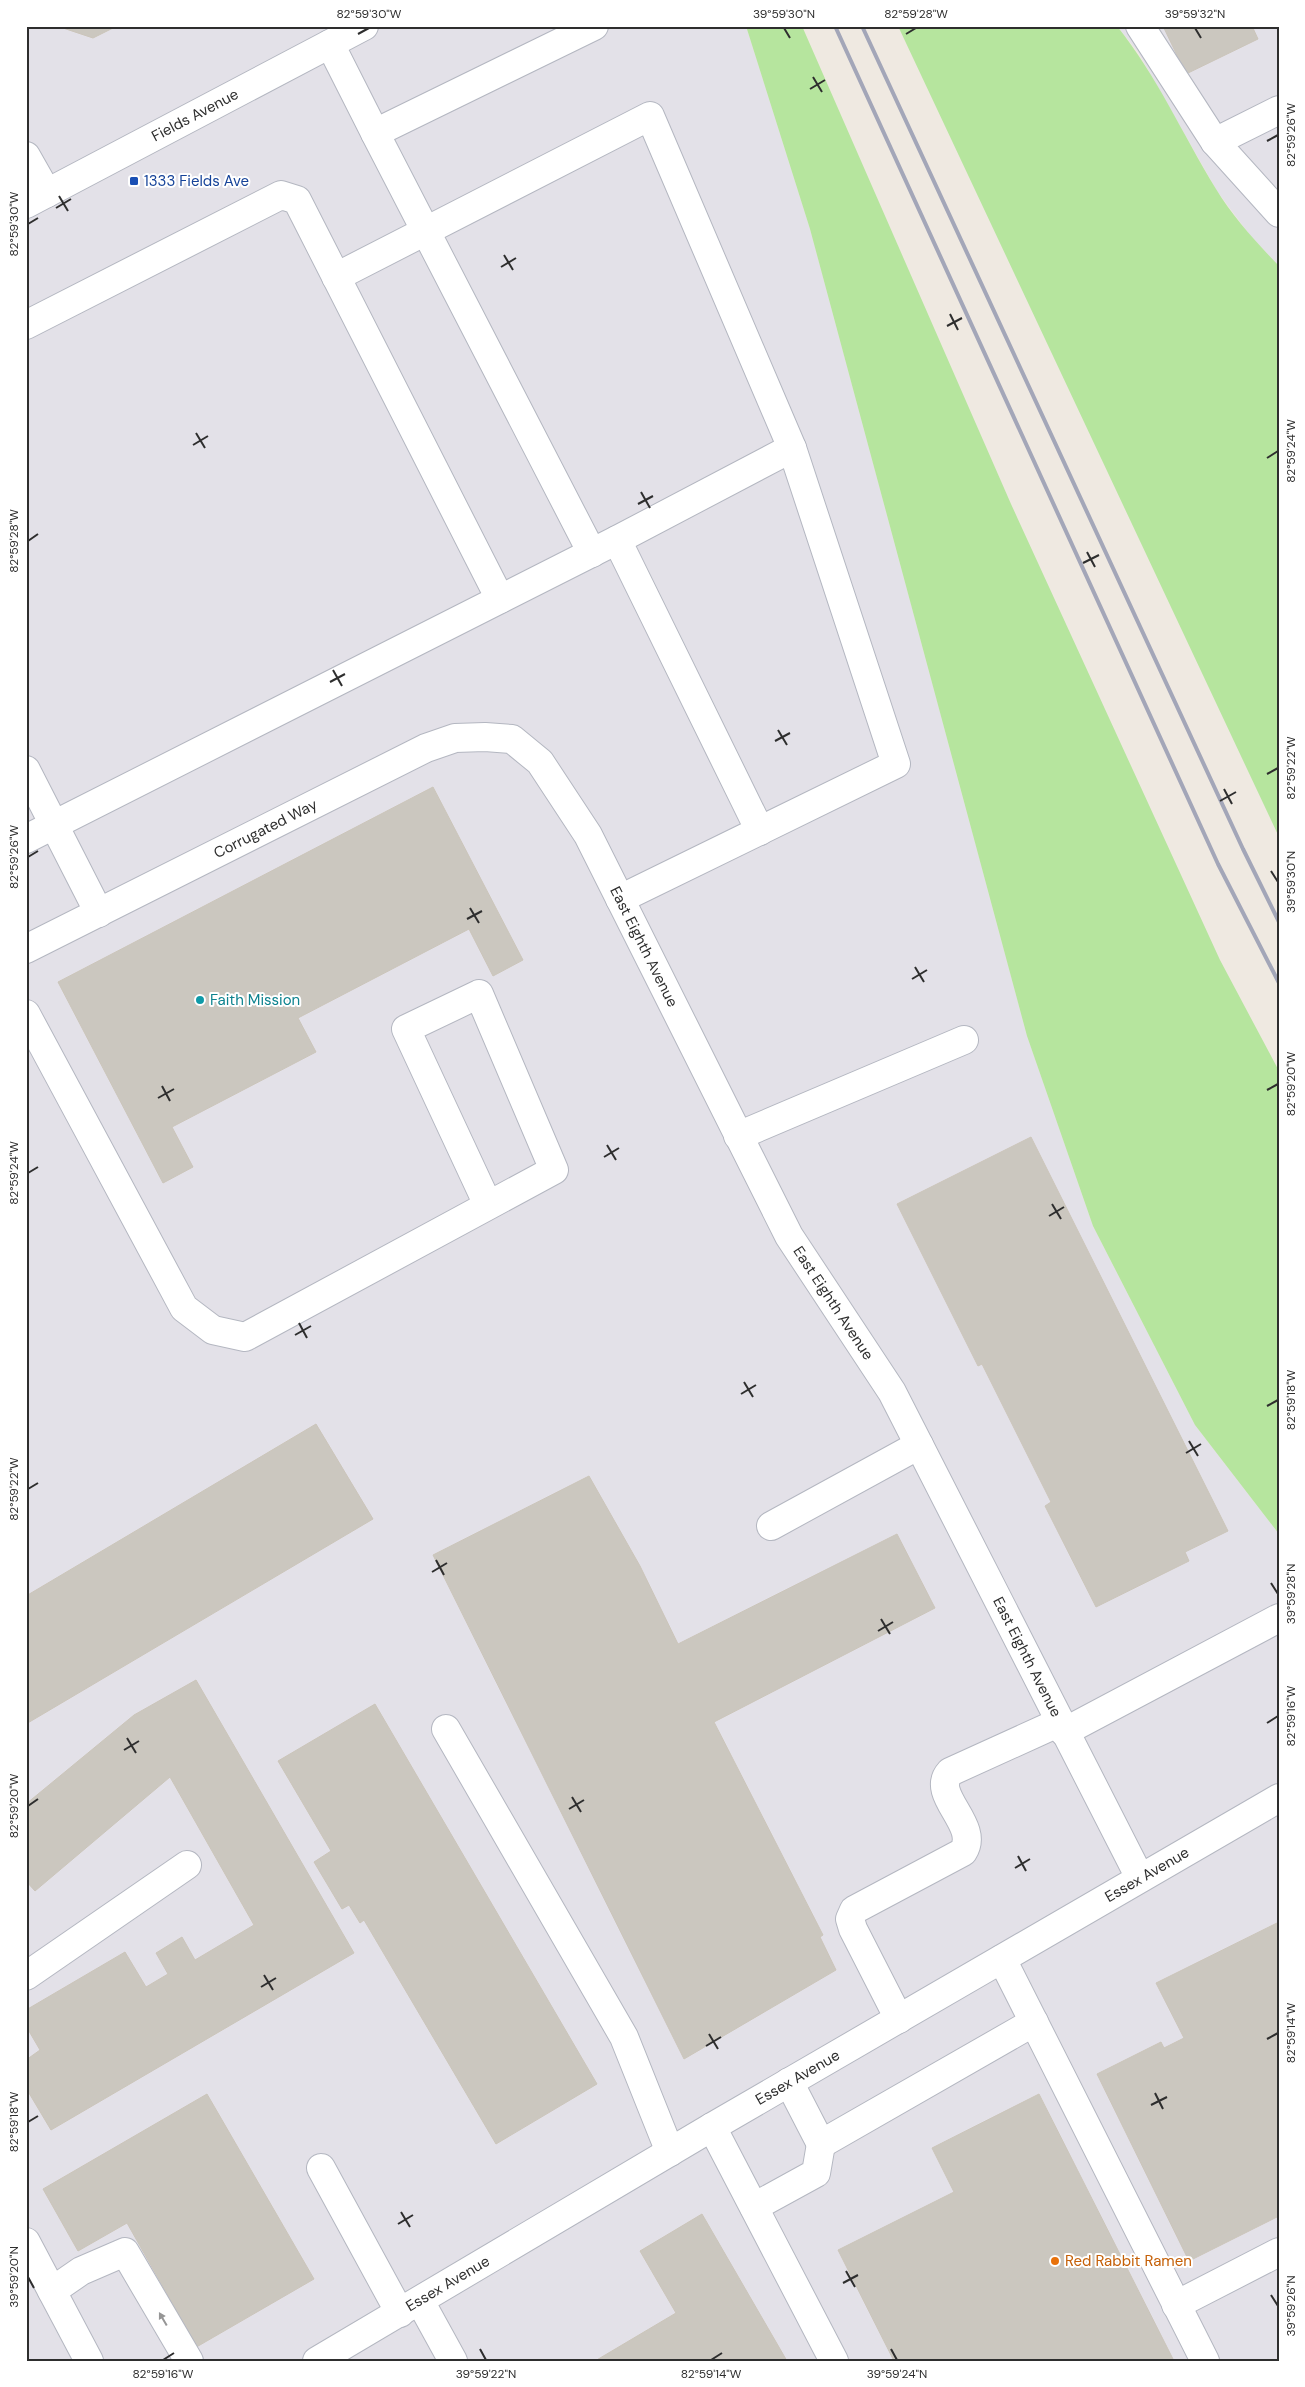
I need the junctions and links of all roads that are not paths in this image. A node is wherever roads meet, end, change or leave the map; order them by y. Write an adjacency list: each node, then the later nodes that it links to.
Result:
1 (364, 26): 4 (street, Fields Avenue)
2 (594, 26): 6 (street)
3 (1140, 26): 7 (street)
4 (330, 44): 6 (street); 9 (street, Fields Avenue)
5 (1279, 110): 7 (street)
6 (376, 133): 11 (street)
7 (1216, 142): 10 (street)
8 (26, 156): 9 (street)
9 (36, 198)
10 (1279, 213)
11 (426, 231): 12 (street); 14 (street); 16 (street)
12 (336, 277): 13 (street); 17 (street)
13 (26, 325)
14 (792, 448): 15 (street); 21 (street)
15 (616, 540): 16 (street); 21 (street)
16 (592, 552): 17 (street)
17 (500, 599): 20 (street)
18 (512, 740): 23 (street, East Eighth Avenue); 24 (street, Corrugated Way)
19 (26, 770): 20 (street)
20 (54, 825): 22 (street); 24 (street)
21 (760, 831): 23 (street)
22 (26, 839)
23 (620, 899): 28 (street, East Eighth Avenue)
24 (99, 913): 25 (street, Corrugated Way)
25 (26, 949)
26 (26, 1014): 29 (street)
27 (964, 1040): 28 (street)
28 (738, 1136): 30 (street, East Eighth Avenue)
29 (488, 1205): 29 (street)
30 (919, 1445): 31 (street); 33 (street, East Eighth Avenue)
31 (771, 1526)
32 (1279, 1618): 33 (street)
33 (1062, 1727): 37 (street, East Eighth Avenue); 40 (street)
34 (446, 1729): 45 (street)
35 (1279, 1798): 37 (street, Essex Avenue)
36 (187, 1865): 39 (street)
37 (1140, 1878): 38 (street, Essex Avenue)
38 (1002, 1959): 40 (street, Essex Avenue); 41 (street)
39 (26, 1976)
40 (900, 2019): 42 (street, Essex Avenue)
41 (1034, 2022): 44 (street); 51 (street)
42 (789, 2082): 43 (street, Essex Avenue); 44 (street)
43 (712, 2127): 45 (street, Essex Avenue); 47 (street)
44 (821, 2144): 47 (street)
45 (670, 2152): 52 (street, Essex Avenue)
46 (321, 2168): 52 (street)
47 (754, 2208): 57 (street)
48 (26, 2242): 50 (street)
49 (1279, 2252): 51 (street)
50 (52, 2291): 53 (street); 54 (street, one-way to 50)
51 (1176, 2305): 58 (street)
52 (410, 2307): 55 (street, Essex Avenue); 56 (street)
53 (89, 2361)
54 (188, 2361)
55 (317, 2361)
56 (453, 2361)
57 (834, 2361)
58 (1205, 2361)

